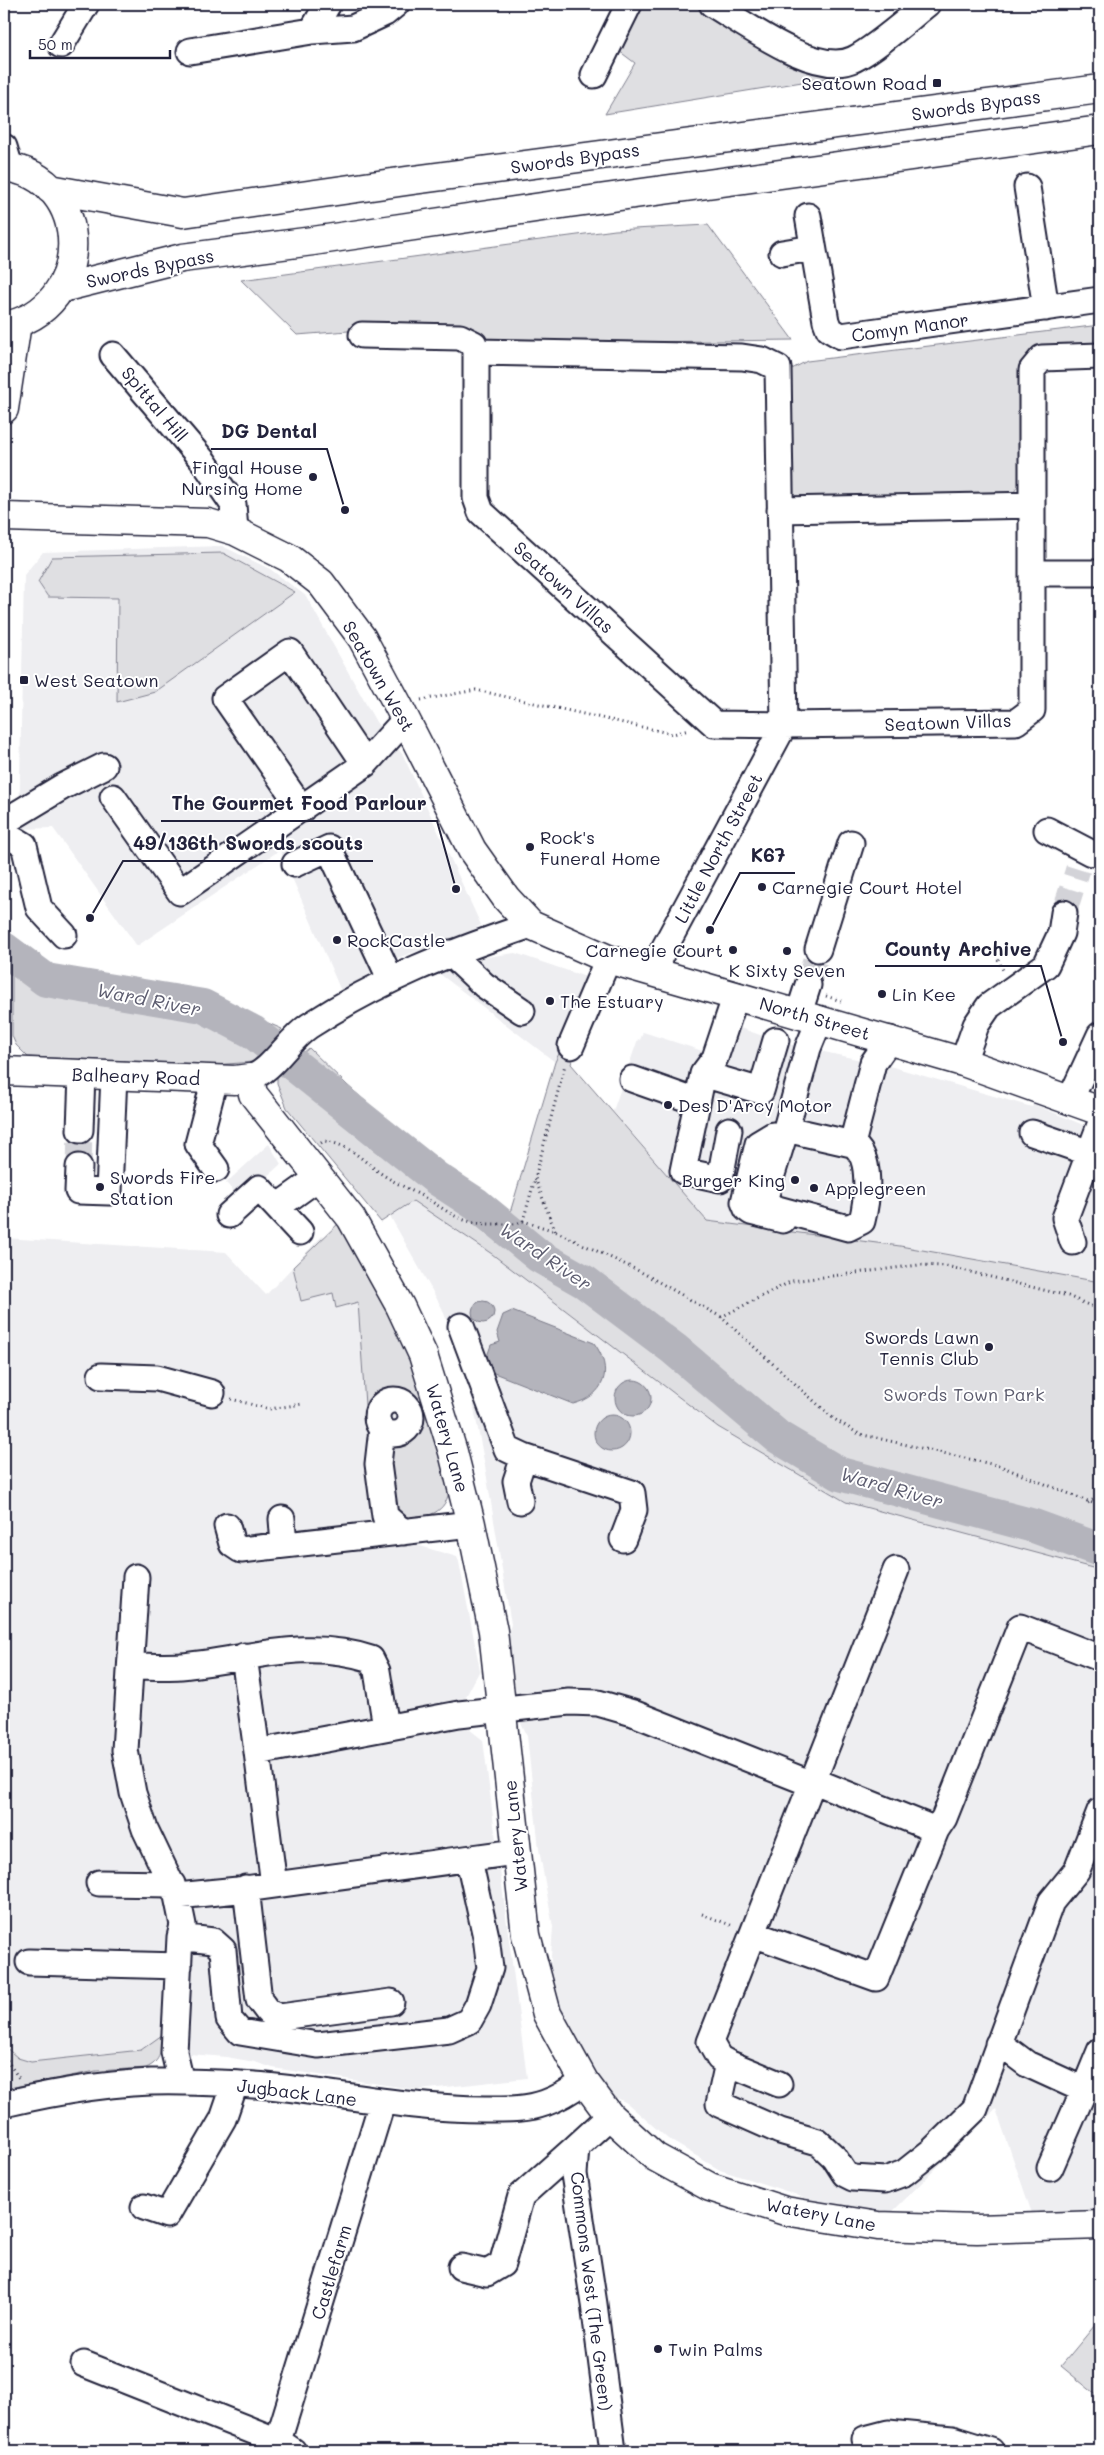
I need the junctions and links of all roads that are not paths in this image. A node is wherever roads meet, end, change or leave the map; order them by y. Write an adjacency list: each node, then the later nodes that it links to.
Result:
1 (86, 4): 8 (street)
2 (328, 4): 7 (street)
3 (396, 4): 7 (street)
4 (628, 4): 10 (street)
5 (712, 4): 6 (street)
6 (928, 4)
7 (312, 31): 9 (street)
8 (61, 45)
9 (190, 51)
10 (594, 75)
11 (1100, 89): 15 (main road, Swords Bypass)
12 (1100, 130): 19 (main road, Swords Bypass)
13 (6, 160): 15 (main road)
14 (1027, 187): 21 (street)
15 (50, 189): 19 (main road)
16 (808, 216): 17 (street, Comyn Manor)
17 (813, 248): 18 (street); 21 (street, Comyn Manor)
18 (782, 253)
19 (62, 288): 22 (main road)
20 (1100, 300): 21 (street, Comyn Manor)
21 (1046, 308)
22 (10, 324): 27 (main road)
23 (362, 336): 24 (street)
24 (476, 352): 29 (street); 35 (street, Seatown Villas)
25 (113, 355): 31 (street, Spittal Hill)
26 (1100, 356): 28 (street, Seatown Villas)
27 (4, 409)
28 (1030, 505): 29 (street); 32 (street, Seatown Villas)
29 (780, 510): 35 (street)
30 (4, 517): 31 (main road, Seatown West)
31 (235, 531): 34 (main road, Seatown West)
32 (1032, 573): 33 (street); 35 (street, Seatown Villas)
33 (1100, 573)
34 (402, 712): 36 (street); 47 (main road, Seatown West)
35 (784, 725): 52 (street, Little North Street)
36 (365, 764): 39 (street); 39 (street)
37 (104, 766): 40 (street)
38 (113, 797): 39 (street)
39 (302, 809)
40 (4, 822)
41 (1048, 830): 44 (street)
42 (4, 833): 48 (street)
43 (851, 843): 49 (street)
44 (1090, 856)
45 (295, 864): 53 (street)
46 (1064, 913): 61 (street)
47 (531, 925): 50 (street); 51 (main road, North Street)
48 (64, 935)
49 (818, 949)
50 (450, 953): 53 (street); 56 (street)
51 (608, 959): 52 (main road, North Street); 60 (street)
52 (652, 971): 54 (main road, North Street)
53 (390, 978): 64 (street)
54 (736, 995): 55 (main road, North Street); 65 (street)
55 (808, 1002): 59 (main road, North Street); 75 (street)
56 (522, 1011)
57 (1100, 1035): 69 (street)
58 (776, 1040): 65 (street)
59 (890, 1040): 61 (main road, North Street); 77 (street)
60 (571, 1046)
61 (964, 1062): 69 (main road, North Street)
62 (4, 1071): 63 (main road, Balheary Road)
63 (82, 1074): 66 (main road, Balheary Road); 73 (street)
64 (258, 1074): 67 (main road, Balheary Road); 80 (main road, Watery Lane)
65 (704, 1074): 70 (street)
66 (114, 1075): 67 (main road, Balheary Road); 79 (street)
67 (215, 1079): 81 (street)
68 (632, 1080): 70 (street)
69 (1070, 1100): 71 (main road, North Street)
70 (698, 1102): 74 (street)
71 (1100, 1111)
72 (1100, 1126): 78 (street)
73 (80, 1130)
74 (729, 1130)
75 (779, 1132): 77 (street); 84 (street); 84 (street)
76 (1032, 1133): 78 (street)
77 (852, 1144): 84 (street)
78 (1090, 1153): 86 (street)
79 (79, 1167)
80 (312, 1168): 82 (street); 94 (main road, Watery Lane)
81 (216, 1169)
82 (277, 1207): 83 (street); 85 (street)
83 (229, 1215)
84 (848, 1228)
85 (300, 1232)
86 (1074, 1242)
87 (461, 1326): 91 (street)
88 (101, 1376): 89 (street)
89 (212, 1393)
90 (382, 1429): 96 (street)
91 (524, 1457): 92 (street); 97 (street)
92 (520, 1501)
93 (282, 1518): 98 (street)
94 (471, 1524): 96 (street); 104 (main road, Watery Lane)
95 (227, 1526): 98 (street)
96 (402, 1532): 98 (street)
97 (623, 1539)
98 (284, 1545)
99 (896, 1570): 107 (street)
100 (136, 1577): 103 (street)
101 (244, 1656): 103 (street); 105 (street); 106 (street)
102 (1100, 1658): 109 (street)
103 (131, 1666): 115 (street)
104 (502, 1710): 105 (street); 107 (street); 110 (main road, Watery Lane)
105 (386, 1727): 106 (street)
106 (257, 1752): 113 (street)
107 (812, 1784): 109 (street); 116 (street)
108 (1100, 1811): 121 (street)
109 (936, 1830): 116 (street)
110 (516, 1852): 111 (street); 124 (main road, Watery Lane)
111 (470, 1860): 113 (street); 117 (street)
112 (99, 1883): 115 (street)
113 (274, 1885): 114 (street)
114 (242, 1889): 115 (street); 120 (street)
115 (174, 1890): 117 (street)
116 (753, 1934): 123 (street)
117 (180, 1937): 119 (street)
118 (29, 1962): 119 (street)
119 (179, 1966): 125 (street)
120 (391, 2002)
121 (998, 2044): 123 (street); 128 (street)
122 (1100, 2051): 128 (street)
123 (728, 2064): 127 (street)
124 (584, 2081): 129 (street, Jugback Lane); 131 (main road, Watery Lane)
125 (181, 2082): 126 (street, Jugback Lane); 130 (street, Jugback Lane)
126 (236, 2084): 129 (street, Jugback Lane); 134 (street)
127 (779, 2084)
128 (1084, 2090): 133 (street)
129 (382, 2103): 139 (street, Castlefarm)
130 (4, 2104)
131 (610, 2116): 132 (street, Commons West (The Green)); 135 (main road, Watery Lane)
132 (576, 2147): 136 (street); 140 (street, Commons West (The Green))
133 (1050, 2168)
134 (144, 2207)
135 (1100, 2225)
136 (461, 2267)
137 (84, 2364): 139 (street, Castlefarm)
138 (865, 2439): 141 (street)
139 (285, 2446)
140 (613, 2451)
141 (990, 2451)

